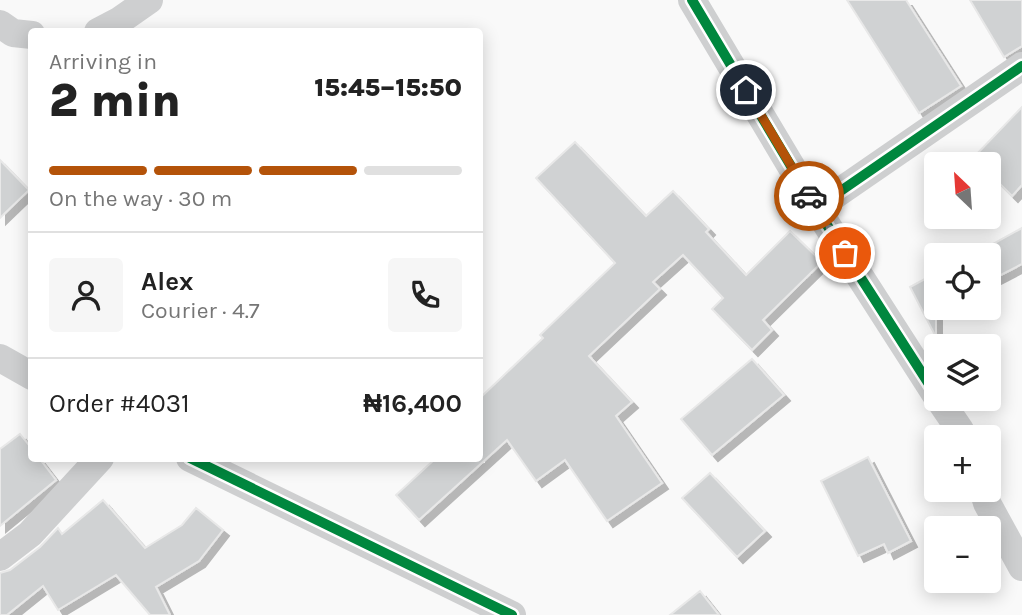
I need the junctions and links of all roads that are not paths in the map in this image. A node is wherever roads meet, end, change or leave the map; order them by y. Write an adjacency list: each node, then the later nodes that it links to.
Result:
1 (149, 0): 4 (street)
2 (692, 0): 7 (street)
3 (0, 24): 5 (street)
4 (106, 28)
5 (28, 35)
6 (1022, 66): 7 (street)
7 (816, 208): 10 (street)
8 (0, 359): 9 (street)
9 (28, 374)
10 (924, 377)
11 (96, 462): 14 (street)
12 (198, 462): 16 (street)
13 (987, 502): 15 (street)
14 (0, 557)
15 (1022, 567)
16 (512, 615)

